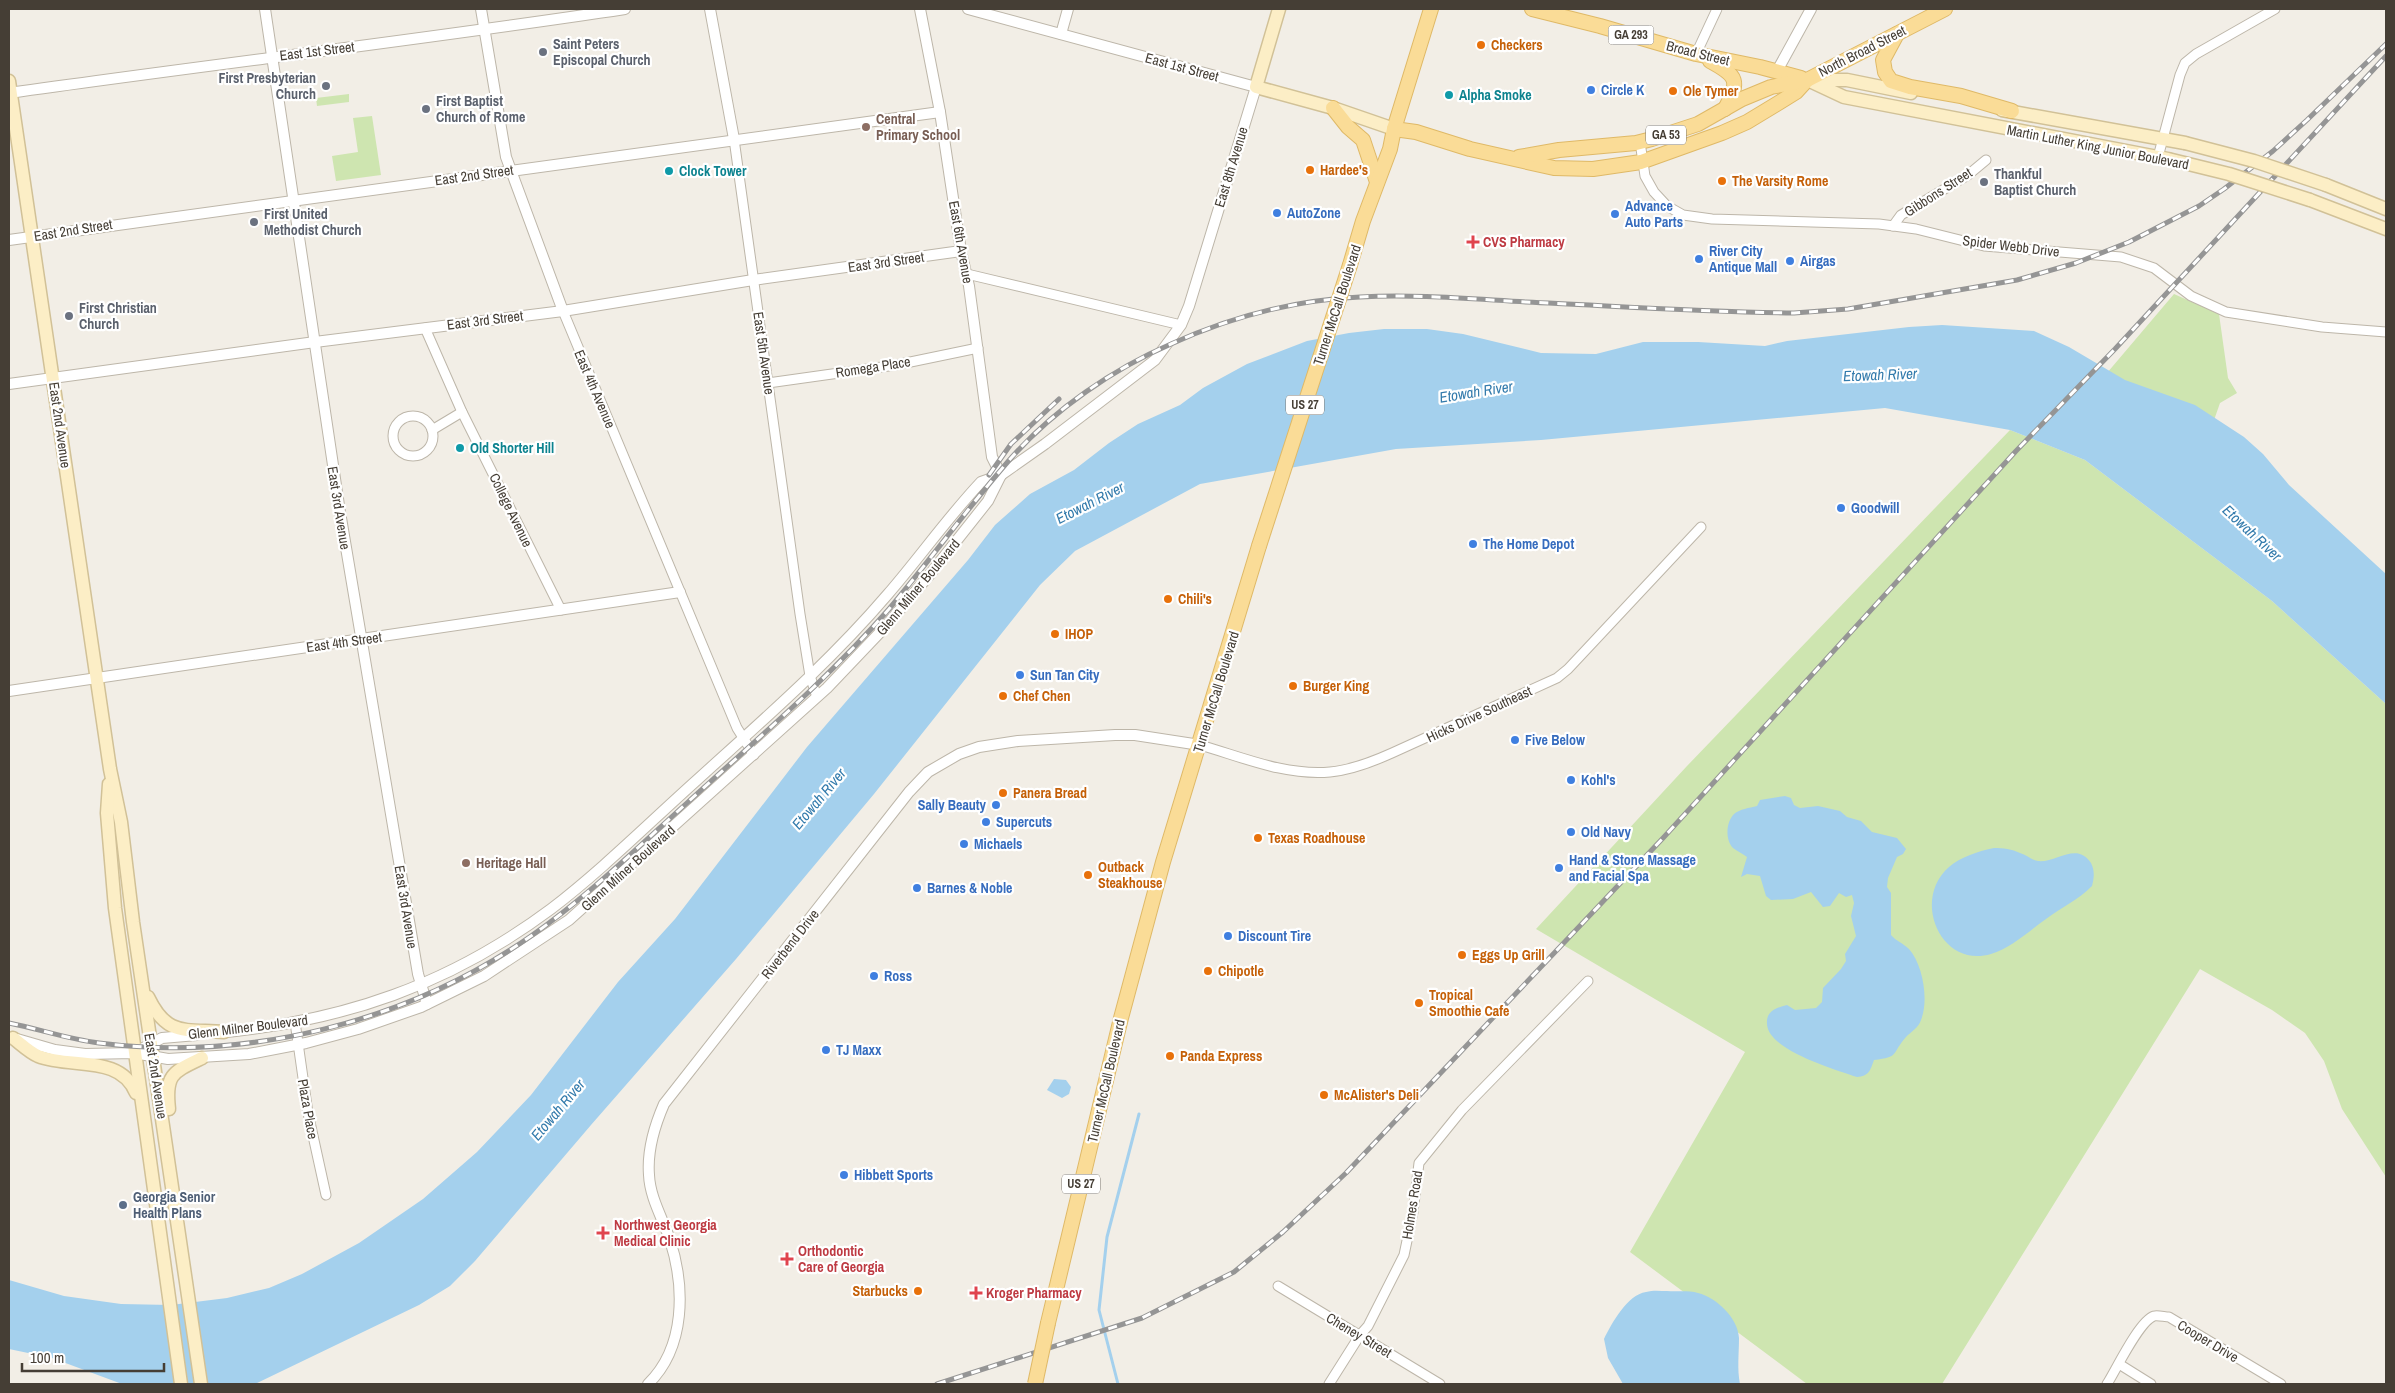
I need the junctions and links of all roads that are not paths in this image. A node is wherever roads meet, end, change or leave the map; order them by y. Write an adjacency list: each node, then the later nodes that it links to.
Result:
1 (265, 9): 20 (street, East 3rd Avenue)
2 (481, 9): 16 (street, East 4th Avenue)
3 (625, 9): 16 (street, East 1st Street)
4 (710, 9): 30 (street, East 5th Avenue)
5 (920, 9): 27 (street, East 6th Avenue)
6 (968, 9): 17 (street, East 1st Street)
7 (1068, 9): 17 (street)
8 (1279, 9): 23 (main road, East 8th Avenue)
9 (1431, 9): 29 (main road, Turner McCall Boulevard / US 27)
10 (1532, 9): 15 (main road, Broad Street / GA 293)
11 (1717, 9): 19 (street)
12 (1811, 9): 21 (street)
13 (1944, 9): 18 (main road, North Broad Street / GA 53)
14 (2275, 9): 31 (street)
15 (1560, 13): 19 (main road, Broad Street / GA 293)
16 (484, 30): 20 (street, East 1st Street); 37 (street, East 4th Avenue)
17 (1061, 34): 23 (street, East 1st Street)
18 (1897, 34): 22 (main road, North Broad Street / GA 53); 28 (main road)
19 (1696, 54): 21 (main road, Broad Street / GA 293); 26 (main road)
20 (272, 57): 24 (street, East 1st Street); 39 (street, East 3rd Avenue)
21 (1777, 71): 22 (main road, Broad Street / GA 293)
22 (1807, 80): 26 (main road, Martin Luther King Junior Boulevard / GA 53); 28 (main road, Martin Luther King Junior Boulevard / GA 293); 34 (main road, Martin Luther King Junior Boulevard / GA 293); 36 (main road, GA 53)
23 (1256, 87): 25 (main road, East 1st Street); 49 (street, East 8th Avenue)
24 (9, 89): 43 (main road, East 2nd Avenue)
25 (1333, 108): 29 (main road, East 1st Street); 38 (main road)
26 (1725, 109): 32 (main road, Martin Luther King Junior Boulevard / GA 53)
27 (940, 112): 30 (street, East 2nd Street); 45 (street, East 6th Avenue)
28 (2012, 112): 31 (main road, Martin Luther King Junior Boulevard / GA 293)
29 (1394, 130): 33 (main road, GA 53); 38 (main road, Turner McCall Boulevard / US 27)
30 (734, 139): 37 (street, East 2nd Street); 47 (street, East 5th Avenue)
31 (2163, 139): 34 (street); 40 (main road, Martin Luther King Junior Boulevard / GA 293, bridge)
32 (1640, 142): 33 (main road, Martin Luther King Junior Boulevard / GA 53); 36 (street, Spider Webb Drive)
33 (1515, 158): 36 (main road, GA 53)
34 (2163, 158): 42 (main road, Martin Luther King Junior Boulevard / GA 293, bridge)
35 (1986, 160): 41 (street, Gibbons Street)
36 (1641, 162): 41 (street, Spider Webb Drive)
37 (509, 170): 39 (street, East 2nd Street); 48 (street, East 4th Avenue)
38 (1377, 182): 69 (main road, Turner McCall Boulevard / US 27, bridge)
39 (294, 200): 43 (street, East 2nd Street); 52 (street, East 3rd Avenue)
40 (2386, 209)
41 (1893, 226): 51 (street, Spider Webb Drive)
42 (2386, 229)
43 (32, 236): 44 (street, East 2nd Street); 54 (main road, East 2nd Avenue)
44 (9, 240)
45 (961, 251): 46 (street, East 6th Avenue); 47 (street, East 3rd Street)
46 (967, 274): 49 (street); 53 (street, East 6th Avenue)
47 (753, 280): 48 (street, East 3rd Street); 55 (street, East 5th Avenue)
48 (563, 311): 50 (street, East 3rd Street); 61 (street, East 4th Avenue)
49 (1182, 325): 59 (street, Glenn Milner Boulevard)
50 (425, 328): 52 (street, East 3rd Street); 57 (street, College Avenue)
51 (2386, 332)
52 (315, 342): 54 (street, East 3rd Street); 63 (street, East 3rd Avenue)
53 (978, 348): 55 (street, Romega Place); 59 (street, East 6th Avenue)
54 (53, 377): 56 (street, East 3rd Street); 65 (main road, East 2nd Avenue)
55 (768, 383): 64 (street, East 5th Avenue)
56 (9, 384)
57 (462, 412): 58 (street); 62 (street, College Avenue)
58 (432, 430): 58 (street)
59 (1001, 475): 64 (street, Glenn Milner Boulevard); 67 (street, Glenn Milner Boulevard)
60 (1701, 527): 69 (street, Hicks Drive Southeast)
61 (680, 592): 62 (street, East 4th Street); 68 (street, East 4th Avenue)
62 (561, 610): 63 (street, East 4th Street)
63 (361, 640): 65 (street, East 4th Street); 73 (street, East 3rd Avenue)
64 (810, 676): 67 (street, East 5th Avenue); 68 (street, Glenn Milner Boulevard)
65 (98, 679): 66 (street, East 4th Street); 71 (main road, East 2nd Avenue)
66 (9, 691)
67 (817, 697): 70 (street, Glenn Milner Boulevard)
68 (743, 738): 70 (street, East 4th Avenue); 73 (street, Glenn Milner Boulevard)
69 (1200, 745): 91 (street, Riverbend Drive); 92 (main road, Turner McCall Boulevard / US 27, bridge)
70 (754, 755): 75 (street, Glenn Milner Boulevard)
71 (110, 769): 74 (main road, East 2nd Avenue); 81 (main road, East 2nd Avenue)
72 (1588, 981): 87 (street, Holmes Road)
73 (421, 985): 75 (street, East 3rd Avenue); 76 (street, Glenn Milner Boulevard)
74 (143, 987): 77 (main road); 80 (main road, East 2nd Avenue)
75 (427, 1004): 79 (street, Glenn Milner Boulevard)
76 (295, 1022): 77 (street, Glenn Milner Boulevard); 79 (street, Plaza Place)
77 (224, 1032): 80 (street, Glenn Milner Boulevard)
78 (11, 1038): 81 (street, Glenn Milner Boulevard); 83 (main road)
79 (298, 1045): 82 (street, Glenn Milner Boulevard); 85 (street, Plaza Place)
80 (152, 1050): 81 (street, Glenn Milner Boulevard); 82 (street, Glenn Milner Boulevard); 84 (main road, East 2nd Avenue)
81 (134, 1053): 83 (main road, East 2nd Avenue)
82 (202, 1058): 84 (main road)
83 (140, 1103): 89 (main road, East 2nd Avenue)
84 (166, 1142): 90 (main road, East 2nd Avenue)
85 (326, 1195)
86 (1278, 1286): 87 (street, Cheney Street)
87 (1360, 1335): 93 (street, Holmes Road); 94 (street, Cheney Street)
88 (2119, 1364): 95 (street, Cooper Drive); 96 (street); 97 (street, Cooper Drive)
89 (181, 1384)
90 (201, 1384)
91 (648, 1384)
92 (1035, 1384)
93 (1329, 1384)
94 (1440, 1384)
95 (2107, 1384)
96 (2151, 1384)
97 (2281, 1384)

